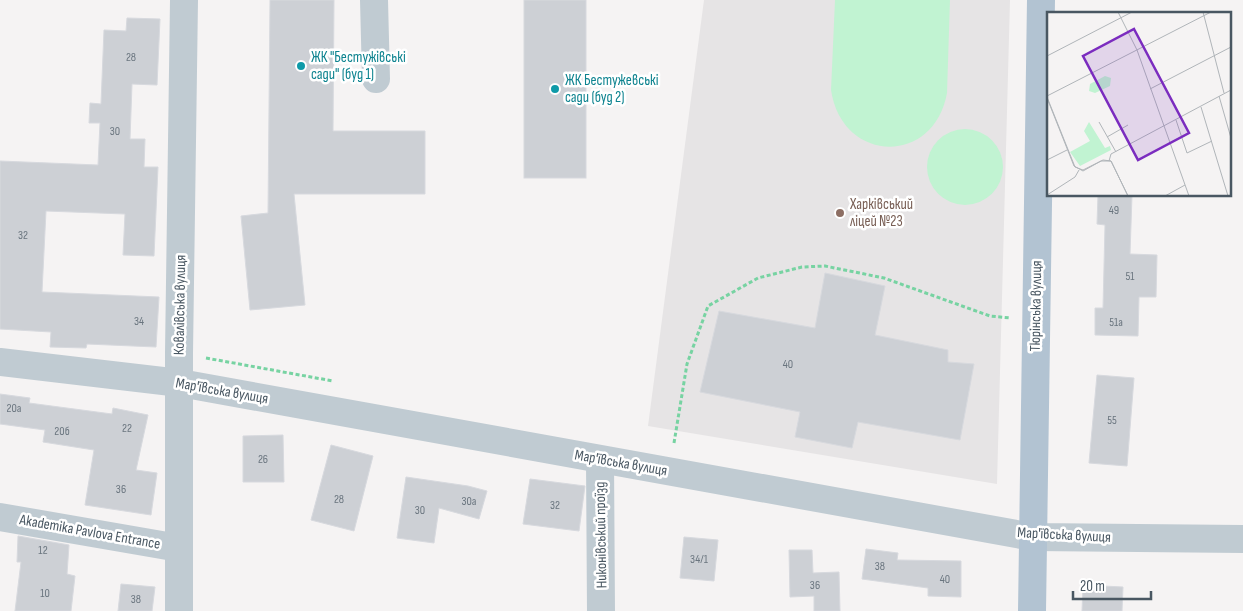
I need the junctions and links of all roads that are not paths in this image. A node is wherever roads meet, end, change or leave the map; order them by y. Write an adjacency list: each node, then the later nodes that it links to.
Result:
1 (184, 0): 6 (street, Ковалівська вулиця)
2 (374, 0): 4 (street)
3 (1041, 0): 9 (main road, Тюрінська вулиця)
4 (376, 79)
5 (0, 362): 6 (street, Мар'ївська вулиця)
6 (180, 384): 7 (street, Мар'ївська вулиця); 11 (street, Ковалівська вулиця)
7 (600, 460): 9 (street, Мар'ївська вулиця); 13 (street, Никонівський проїзд)
8 (0, 517): 11 (street, Akademika Pavlova Entrance)
9 (1033, 537): 10 (street, Мар'ївська вулиця); 14 (main road, Тюрінська вулиця)
10 (1243, 539)
11 (179, 548): 12 (street, Ковалівська вулиця)
12 (179, 611)
13 (601, 611)
14 (1032, 611)

